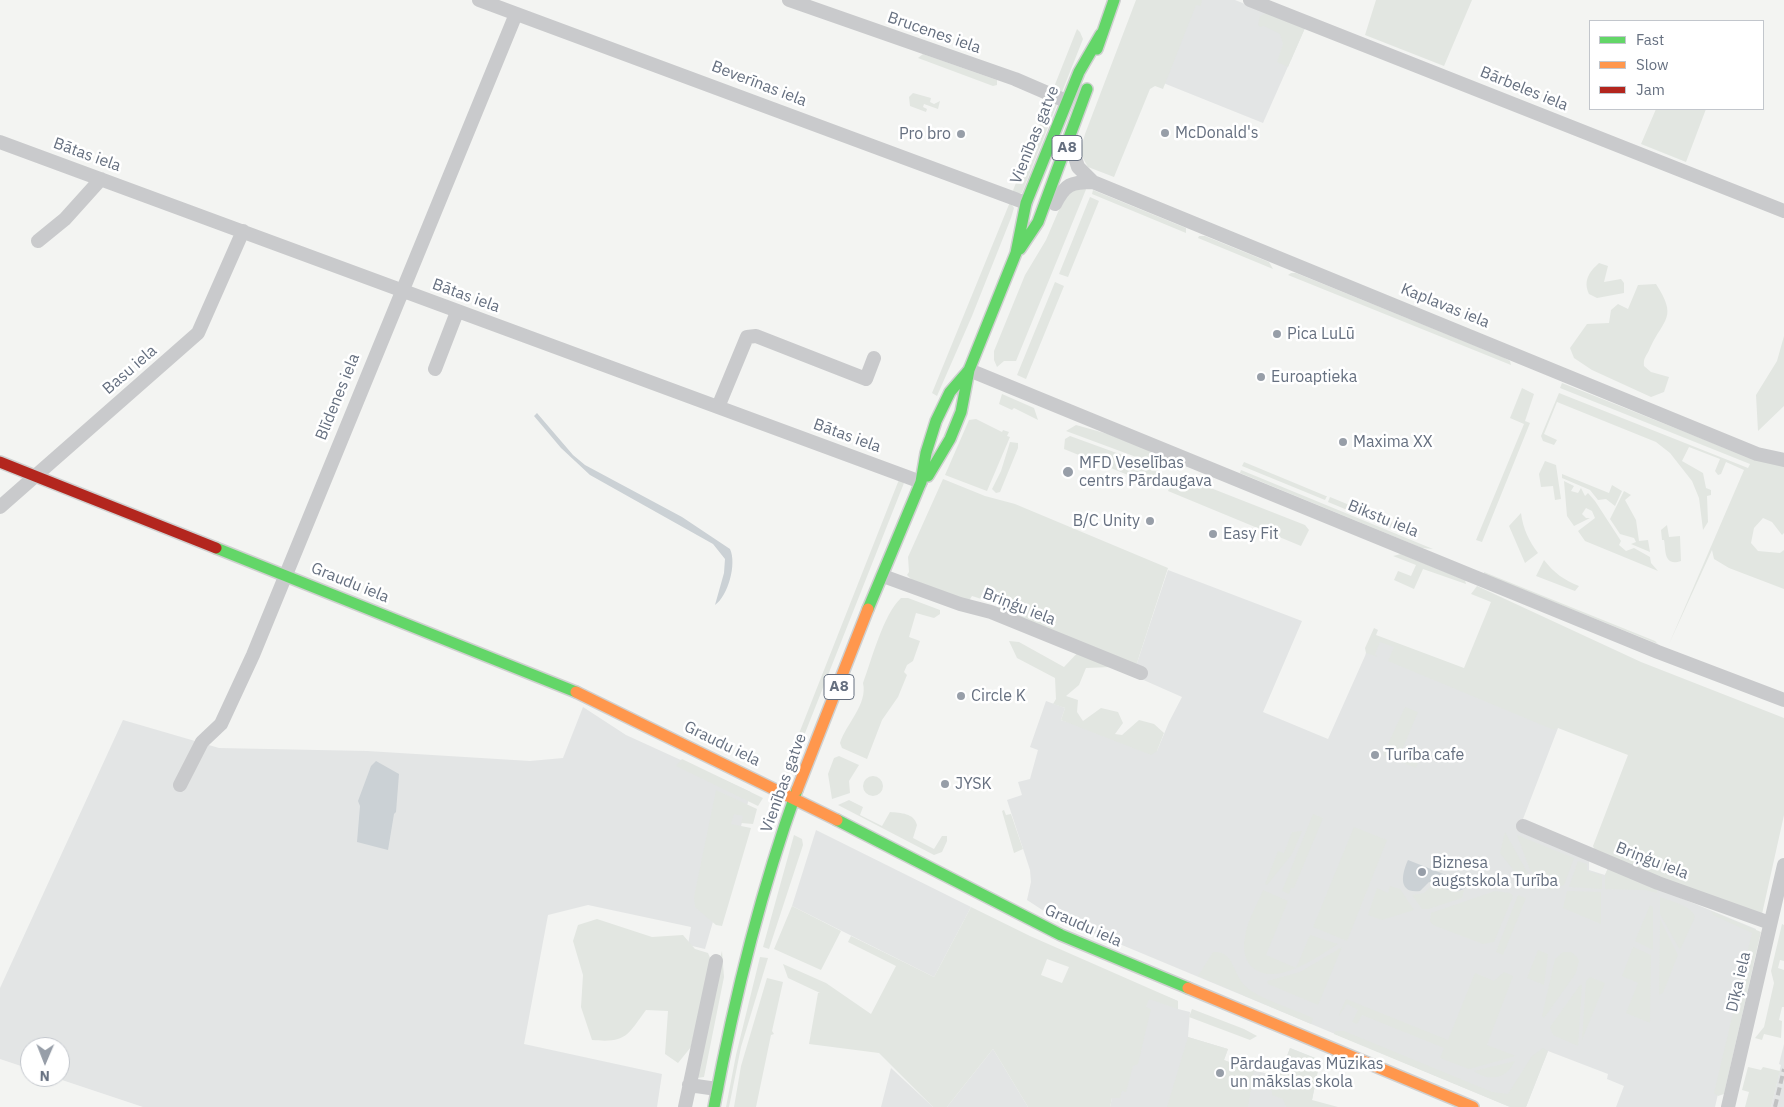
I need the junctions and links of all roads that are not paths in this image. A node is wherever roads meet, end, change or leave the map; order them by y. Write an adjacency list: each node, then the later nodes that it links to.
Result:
1 (479, 0): 5 (street, Beverīnas iela)
2 (789, 0): 7 (street, Brucenes iela)
3 (1114, 0): 6 (main road, Vienības gatve / A8)
4 (1254, 1): 13 (street, Bārbeles iela)
5 (516, 14): 12 (street, Beverīnas iela); 18 (street, Blīdenes iela)
6 (1101, 34): 7 (main road, Vienības gatve / A8); 8 (main road, Vienības gatve / A8)
7 (1066, 101): 12 (main road, Vienības gatve / A8)
8 (1070, 141): 11 (street, Kaplavas iela); 14 (main road, Vienības gatve / A8)
9 (0, 142): 10 (street, Bātas iela)
10 (101, 179): 15 (street, Bātas iela); 16 (street)
11 (1093, 182): 14 (street); 24 (street, Kaplavas iela)
12 (1026, 203): 17 (main road, Vienības gatve / A8)
13 (1784, 211)
14 (1038, 222): 17 (main road, Vienības gatve / A8)
15 (243, 231): 18 (street, Bātas iela); 26 (street, Basu iela)
16 (38, 241)
17 (1016, 253): 22 (main road, Vienības gatve / A8)
18 (401, 290): 19 (street, Bātas iela); 29 (street, Blīdenes iela)
19 (457, 312): 21 (street); 23 (street, Bātas iela)
20 (874, 358): 23 (street)
21 (435, 369)
22 (969, 370): 27 (main road, Vienības gatve / A8); 27 (main road, Vienības gatve / A8); 32 (street, Bikstu iela)
23 (718, 407): 27 (street, Bātas iela)
24 (1784, 460)
25 (0, 462): 26 (main road, Graudu iela)
26 (36, 476): 28 (street, Basu iela); 29 (main road, Graudu iela)
27 (921, 482): 30 (main road, Vienības gatve / A8)
28 (0, 507)
29 (285, 574): 33 (street, Blīdenes iela); 34 (main road, Graudu iela)
30 (882, 576): 31 (street, Briņģu iela); 34 (main road, Vienības gatve / A8)
31 (1141, 673)
32 (1784, 700)
33 (180, 784)
34 (794, 798): 40 (main road, Vienības gatve / A8); 43 (main road, Graudu iela)
35 (1523, 826): 37 (street, Briņģu iela)
36 (1784, 865): 37 (street, Dīķa iela)
37 (1770, 923): 44 (street, Dīķa iela)
38 (716, 961): 39 (street)
39 (688, 1085): 40 (street); 41 (street)
40 (717, 1089): 42 (main road, Vienības gatve / A8)
41 (685, 1107)
42 (714, 1107)
43 (1473, 1107)
44 (1728, 1107)

